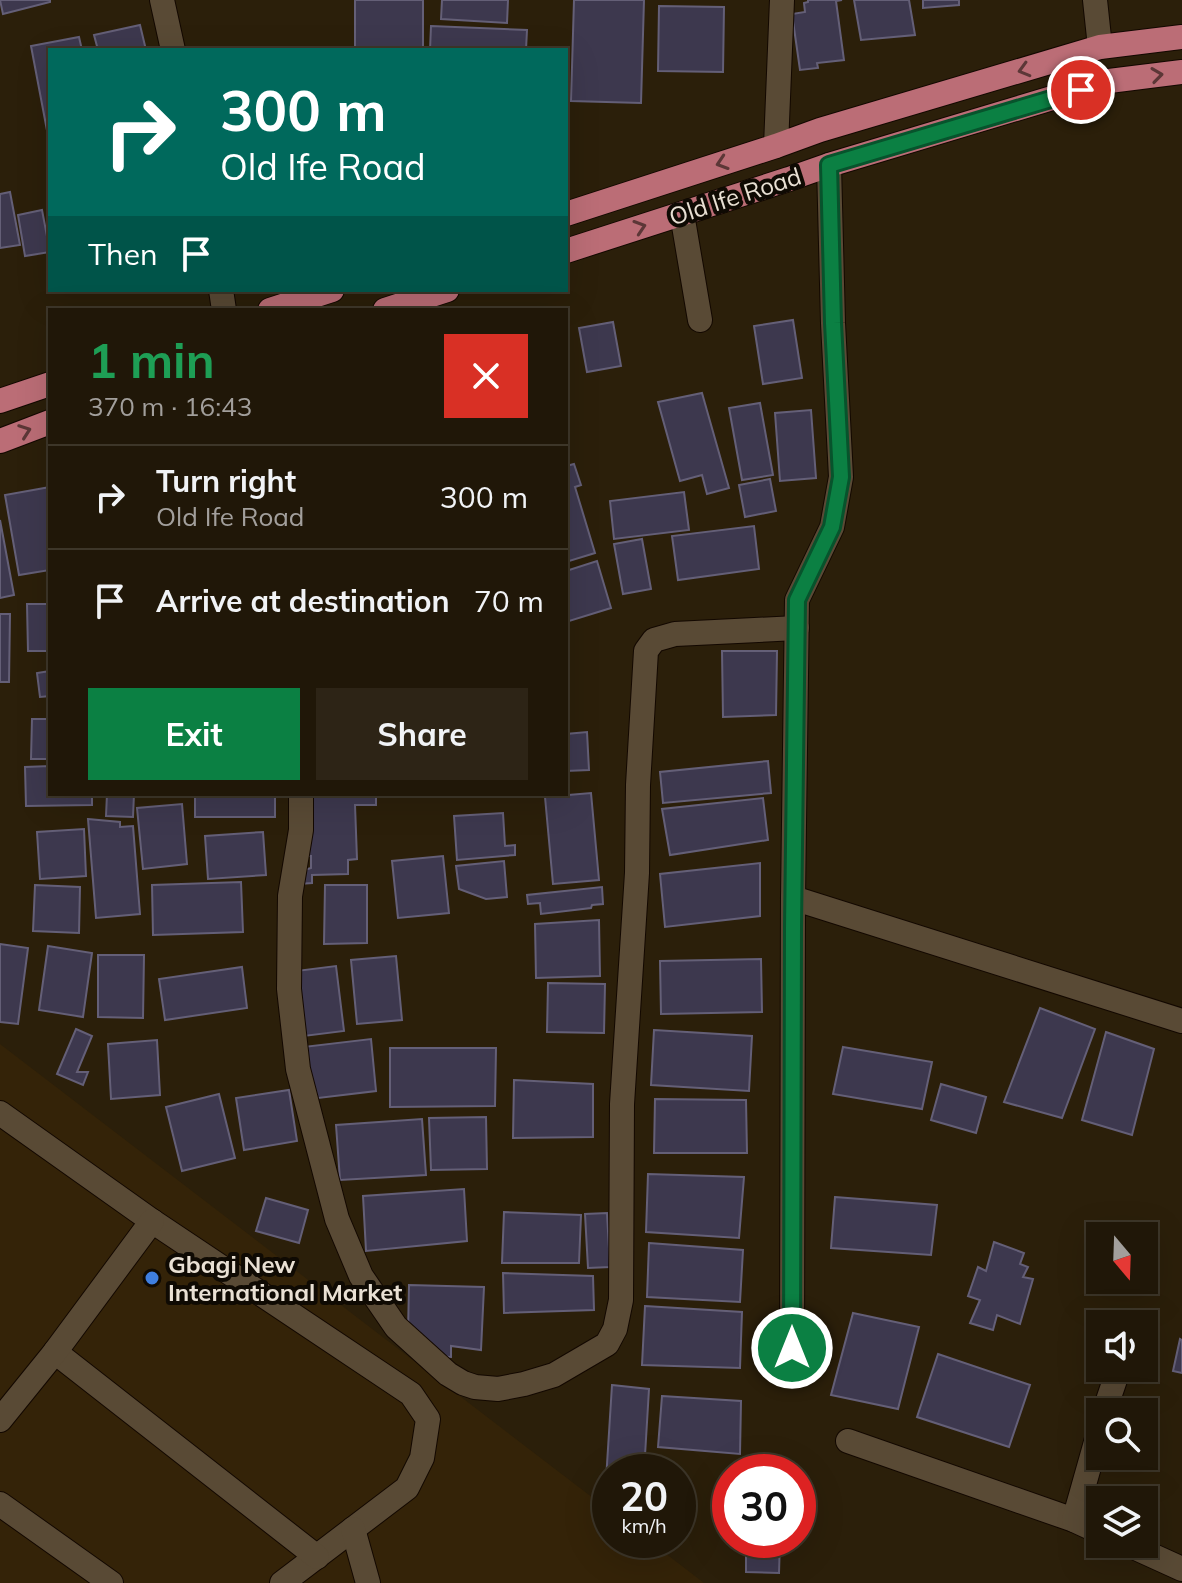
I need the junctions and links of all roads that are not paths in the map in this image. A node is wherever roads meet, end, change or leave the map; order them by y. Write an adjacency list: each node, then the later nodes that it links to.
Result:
1 (162, 0): 6 (street)
2 (782, 0): 8 (street)
3 (1095, 0): 5 (street)
4 (1182, 37): 5 (main road, Old Ife Road)
5 (1100, 47): 8 (main road, Old Ife Road, one-way to 8)
6 (173, 48)
7 (1182, 72): 9 (main road, Old Ife Road, one-way to 7)
8 (776, 146): 10 (main road, Old Ife Road, one-way to 10)
9 (829, 165): 11 (main road, Old Ife Road); 22 (street)
10 (568, 213)
11 (682, 214): 12 (main road, Old Ife Road, one-way to 11); 17 (street)
12 (568, 250)
13 (326, 292): 15 (main road)
14 (441, 292): 16 (main road)
15 (276, 308)
16 (391, 308)
17 (700, 320)
18 (48, 385): 19 (main road)
19 (0, 401)
20 (48, 423): 21 (main road, one-way to 20)
21 (0, 441)
22 (797, 628): 23 (street); 24 (street)
23 (301, 796)
24 (793, 898): 25 (street); 28 (street)
25 (1182, 1021)
26 (0, 1113): 27 (street)
27 (152, 1221): 29 (street); 36 (street)
28 (792, 1348)
29 (55, 1352): 30 (street); 37 (street)
30 (0, 1420)
31 (848, 1441): 34 (street)
32 (1088, 1470): 34 (street)
33 (0, 1504): 40 (street)
34 (1074, 1520): 35 (street)
35 (1086, 1526)
36 (353, 1529): 37 (street); 42 (street)
37 (317, 1557): 41 (street)
38 (1158, 1558): 39 (street)
39 (1182, 1569)
40 (111, 1583)
41 (282, 1583)
42 (368, 1583)

